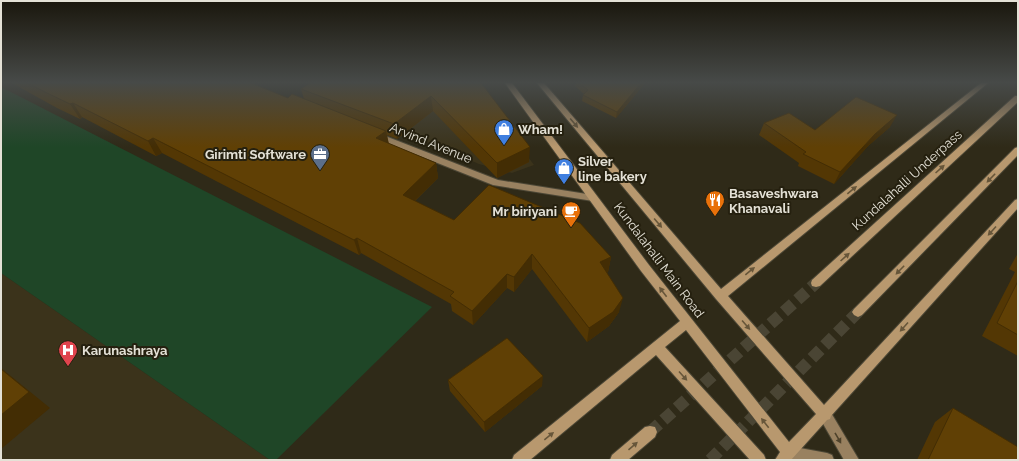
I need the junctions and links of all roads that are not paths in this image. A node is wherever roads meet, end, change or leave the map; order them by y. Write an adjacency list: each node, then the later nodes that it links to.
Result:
1 (524, 105): 7 (main road, Kundalahalli Main Road)
2 (559, 105): 10 (main road, Kundalahalli Main Road, one-way to 10)
3 (957, 105): 10 (main road, one-way to 3)
4 (1011, 105): 9 (main road, Kundalahalli Underpass, one-way to 4)
5 (365, 131): 7 (street, Arvind Avenue)
6 (1018, 150): 11 (main road, one-way to 11)
7 (593, 198): 12 (main road, Kundalahalli Main Road, one-way to 7)
8 (1018, 202): 14 (main road, one-way to 14)
9 (816, 284)
10 (720, 296): 14 (main road, Kundalahalli Main Road, one-way to 14)
11 (858, 312)
12 (686, 322): 13 (main road); 16 (main road, Kundalahalli Main Road, one-way to 12)
13 (657, 347): 17 (main road, one-way to 13); 19 (main road, one-way to 19)
14 (825, 415): 16 (main road); 21 (street, one-way to 21)
15 (650, 432): 18 (main road, one-way to 15)
16 (786, 457): 20 (street)
17 (519, 460)
18 (617, 460)
19 (759, 460)
20 (827, 460)
21 (852, 460)

